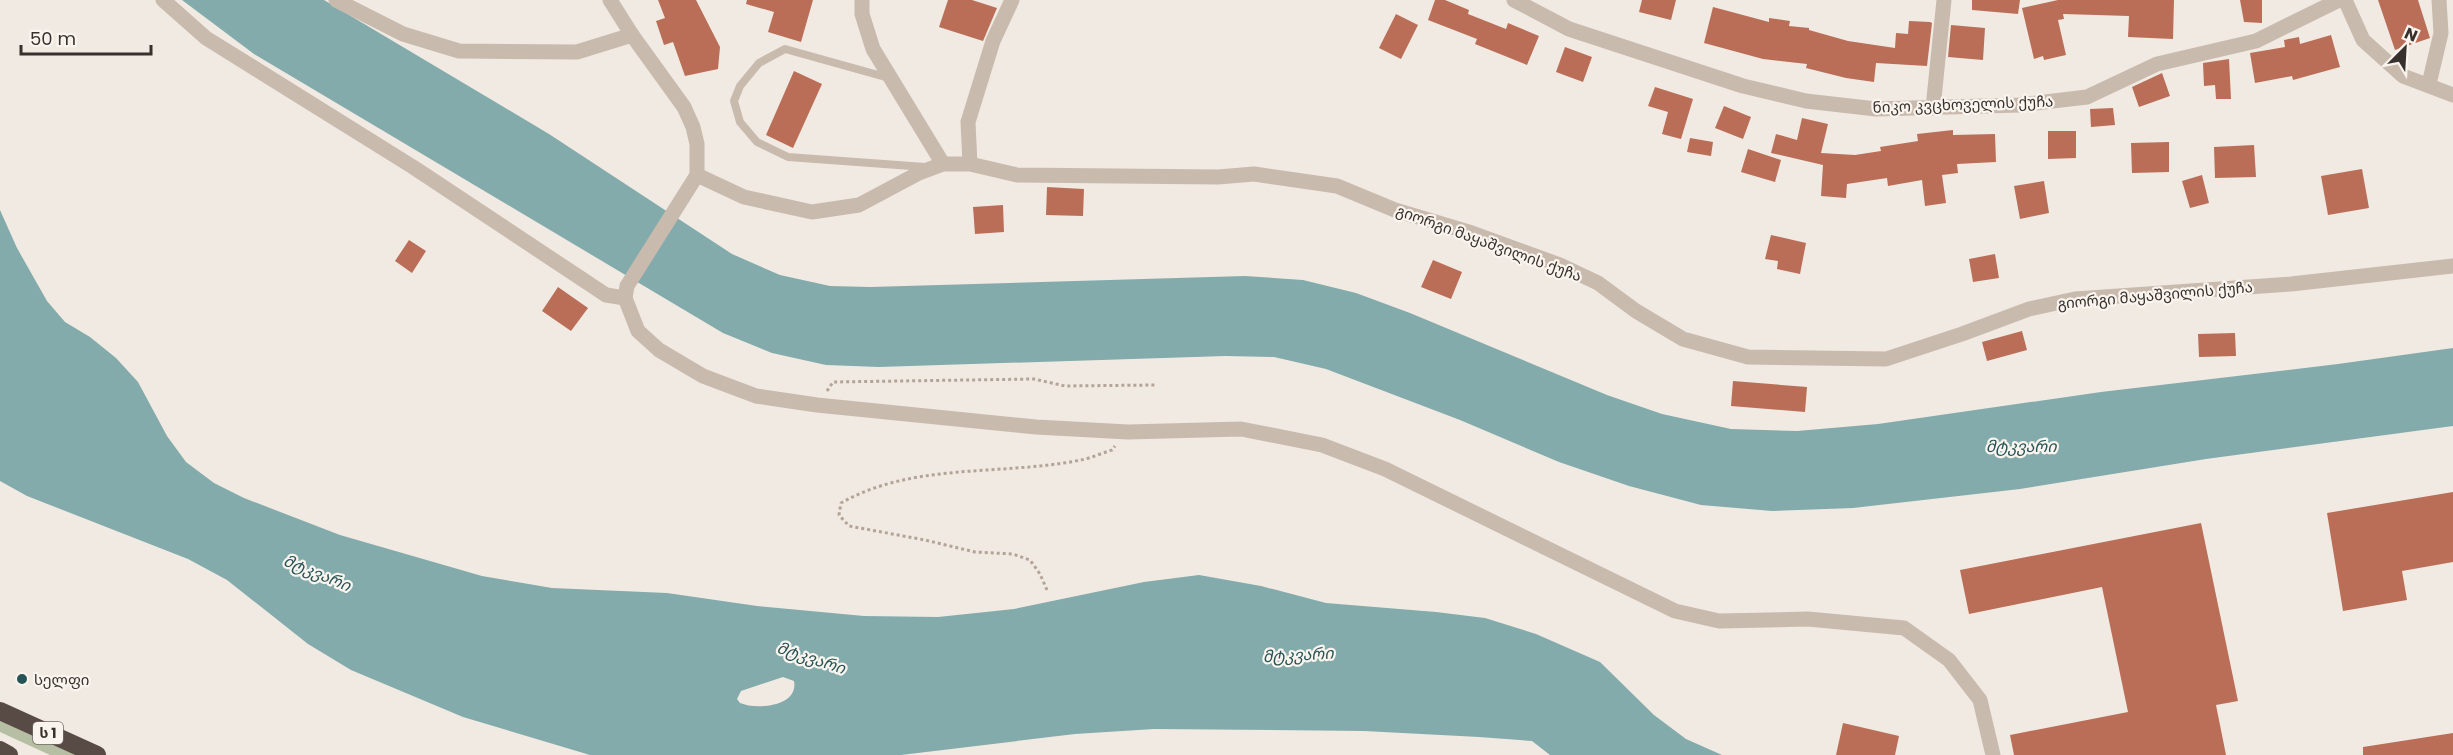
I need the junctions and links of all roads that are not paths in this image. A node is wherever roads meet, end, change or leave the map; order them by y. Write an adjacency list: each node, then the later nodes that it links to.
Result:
1 (163, 0): 20 (street)
2 (336, 0): 11 (street)
3 (610, 0): 11 (street)
4 (862, 0): 12 (street)
5 (1012, 0): 16 (street)
6 (1514, 0): 15 (street, ნიკო კვცხოველის ქუჩა)
7 (1944, 0): 15 (street)
8 (2339, 0): 15 (street, ნიკო კვცხოველის ქუჩა)
9 (2345, 0): 13 (street)
10 (2439, 0): 13 (street)
11 (632, 35): 18 (street)
12 (893, 79): 17 (street); 17 (lane)
13 (2429, 84): 14 (street)
14 (2453, 95)
15 (1933, 108)
16 (970, 164): 17 (street, გიორგი მაყაშვილის ქუჩა); 19 (street, გიორგი მაყაშვილის ქუჩა)
17 (937, 166): 18 (street, გიორგი მაყაშვილის ქუჩა)
18 (697, 175): 20 (street)
19 (2453, 266)
20 (626, 292): 25 (street)
21 (0, 711): 24 (highway, ს 1)
22 (0, 750): 23 (highway)
23 (9, 755)
24 (97, 755)
25 (1993, 755)

